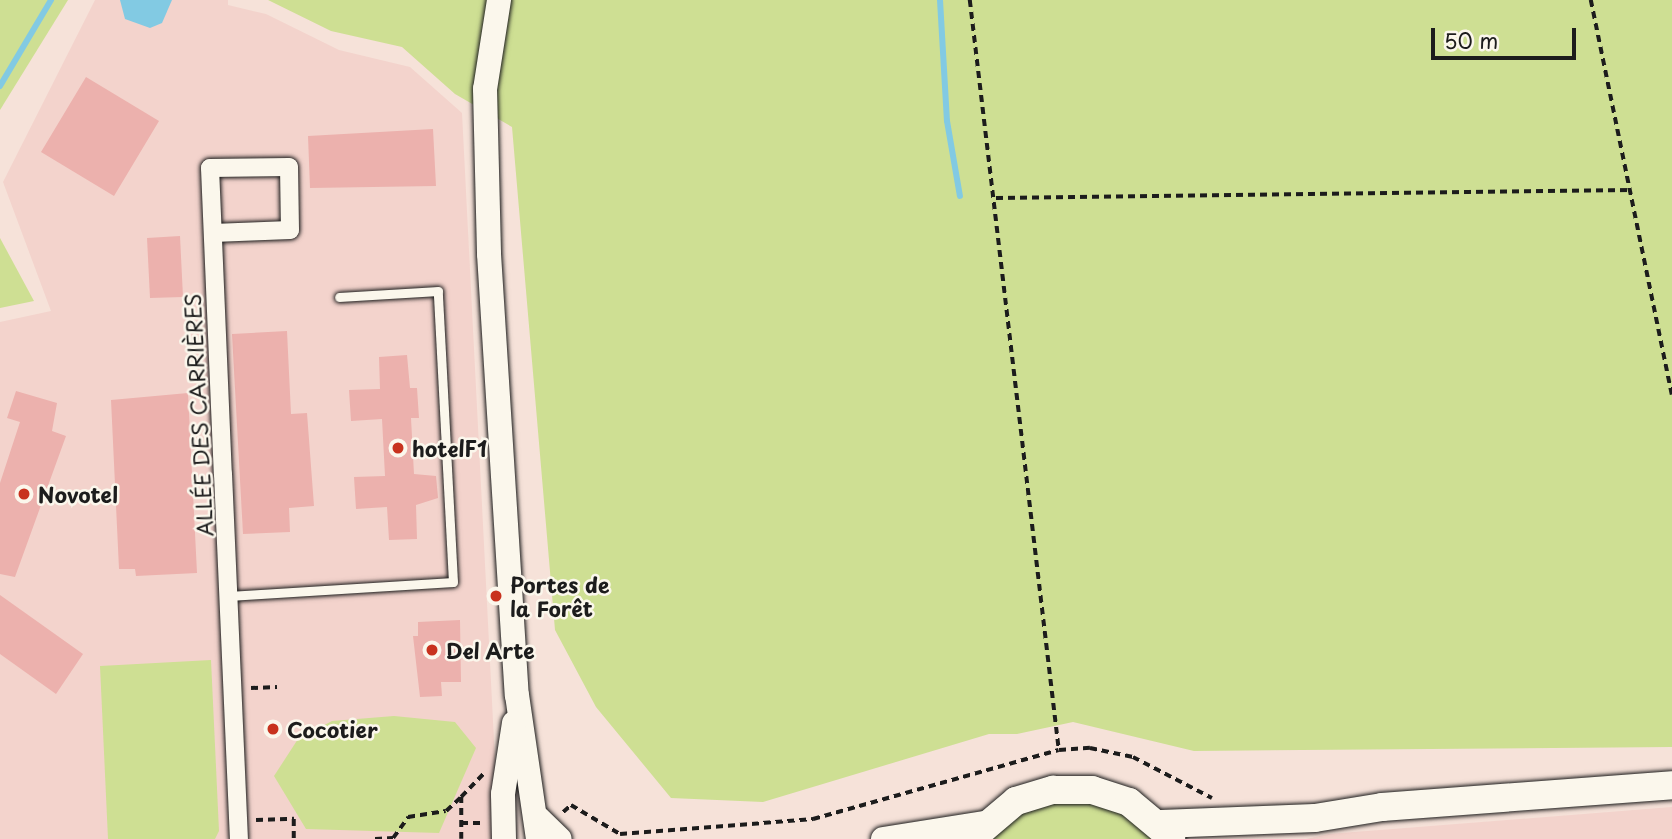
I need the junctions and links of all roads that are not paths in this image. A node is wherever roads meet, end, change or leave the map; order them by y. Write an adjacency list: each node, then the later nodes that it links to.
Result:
1 (499, 0): 5 (main road)
2 (213, 233): 2 (street, ALLÉE DES CARRIÈRES); 4 (street, ALLÉE DES CARRIÈRES)
3 (339, 297): 4 (lane)
4 (229, 596): 9 (street, ALLÉE DES CARRIÈRES)
5 (517, 695): 8 (main road); 10 (main road)
6 (1672, 785): 7 (main road)
7 (1315, 818): 12 (main road); 15 (main road)
8 (538, 829): 13 (main road)
9 (239, 830)
10 (503, 831)
11 (978, 831): 12 (main road); 14 (main road)
12 (1167, 832)
13 (560, 839)
14 (883, 839)
15 (1270, 839)

